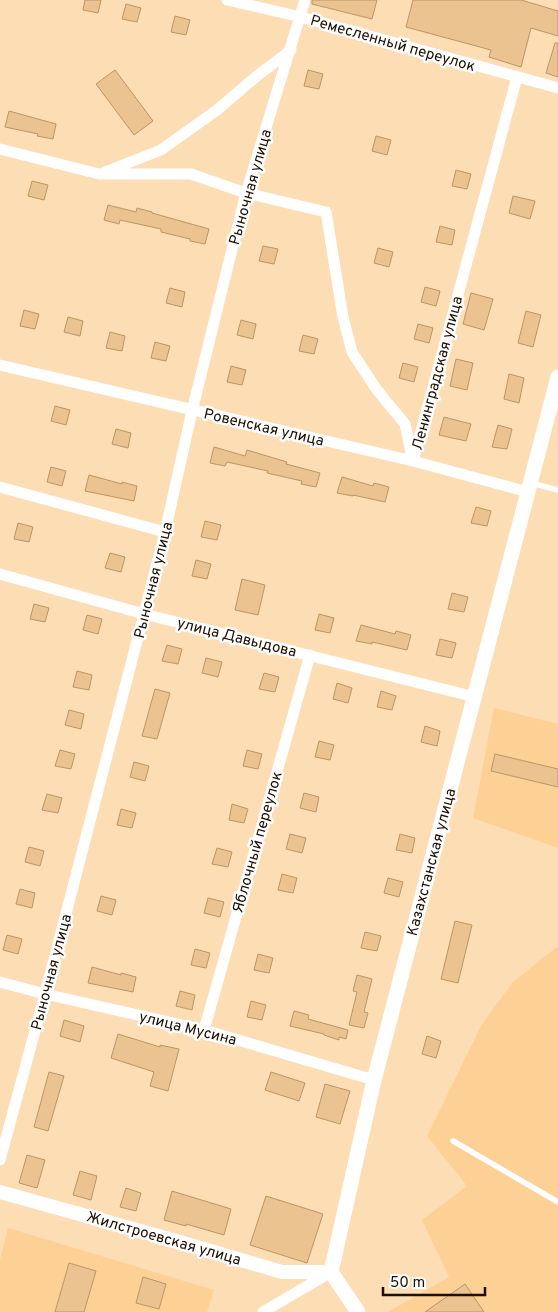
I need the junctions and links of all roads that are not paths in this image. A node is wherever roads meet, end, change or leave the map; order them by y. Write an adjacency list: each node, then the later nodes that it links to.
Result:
1 (227, 0): 3 (street, Ремесленный переулок)
2 (305, 0): 3 (street, Рыночная улица)
3 (301, 17): 4 (street, Рыночная улица); 5 (street, Ремесленный переулок)
4 (291, 50): 8 (street); 9 (street, Рыночная улица)
5 (517, 77): 6 (street, Ремесленный переулок); 13 (street, Ленинградская улица)
6 (558, 88)
7 (0, 149): 8 (street, Ленинградская улица)
8 (99, 174): 9 (street, Ленинградская улица)
9 (246, 193): 12 (street, Рыночная улица); 13 (street, Ленинградская улица)
10 (0, 365): 12 (street, Ровенская улица)
11 (558, 378): 15 (main road, Казахстанская улица)
12 (192, 411): 13 (street, Ровенская улица); 17 (street, Рыночная улица)
13 (413, 461): 15 (street, Ровенская улица)
14 (0, 487): 17 (street)
15 (529, 487): 16 (lane); 21 (main road, Казахстанская улица)
16 (558, 490)
17 (165, 532): 19 (street, Рыночная улица)
18 (0, 574): 19 (street, улица Давыдова)
19 (144, 614): 20 (street, улица Давыдова); 23 (street, Рыночная улица)
20 (310, 655): 21 (street, улица Давыдова); 24 (street, Яблочный переулок)
21 (474, 697): 25 (main road, Казахстанская улица)
22 (0, 982): 23 (street, улица Мусина)
23 (45, 994): 24 (street, улица Мусина); 27 (street, Рыночная улица)
24 (204, 1030): 25 (street, улица Мусина)
25 (374, 1080): 30 (main road, Казахстанская улица)
26 (452, 1141): 29 (lane)
27 (0, 1160)
28 (0, 1192): 30 (street, Жилстроевская улица)
29 (558, 1202)
30 (330, 1272): 31 (street); 32 (main road)
31 (263, 1312)
32 (358, 1312)

